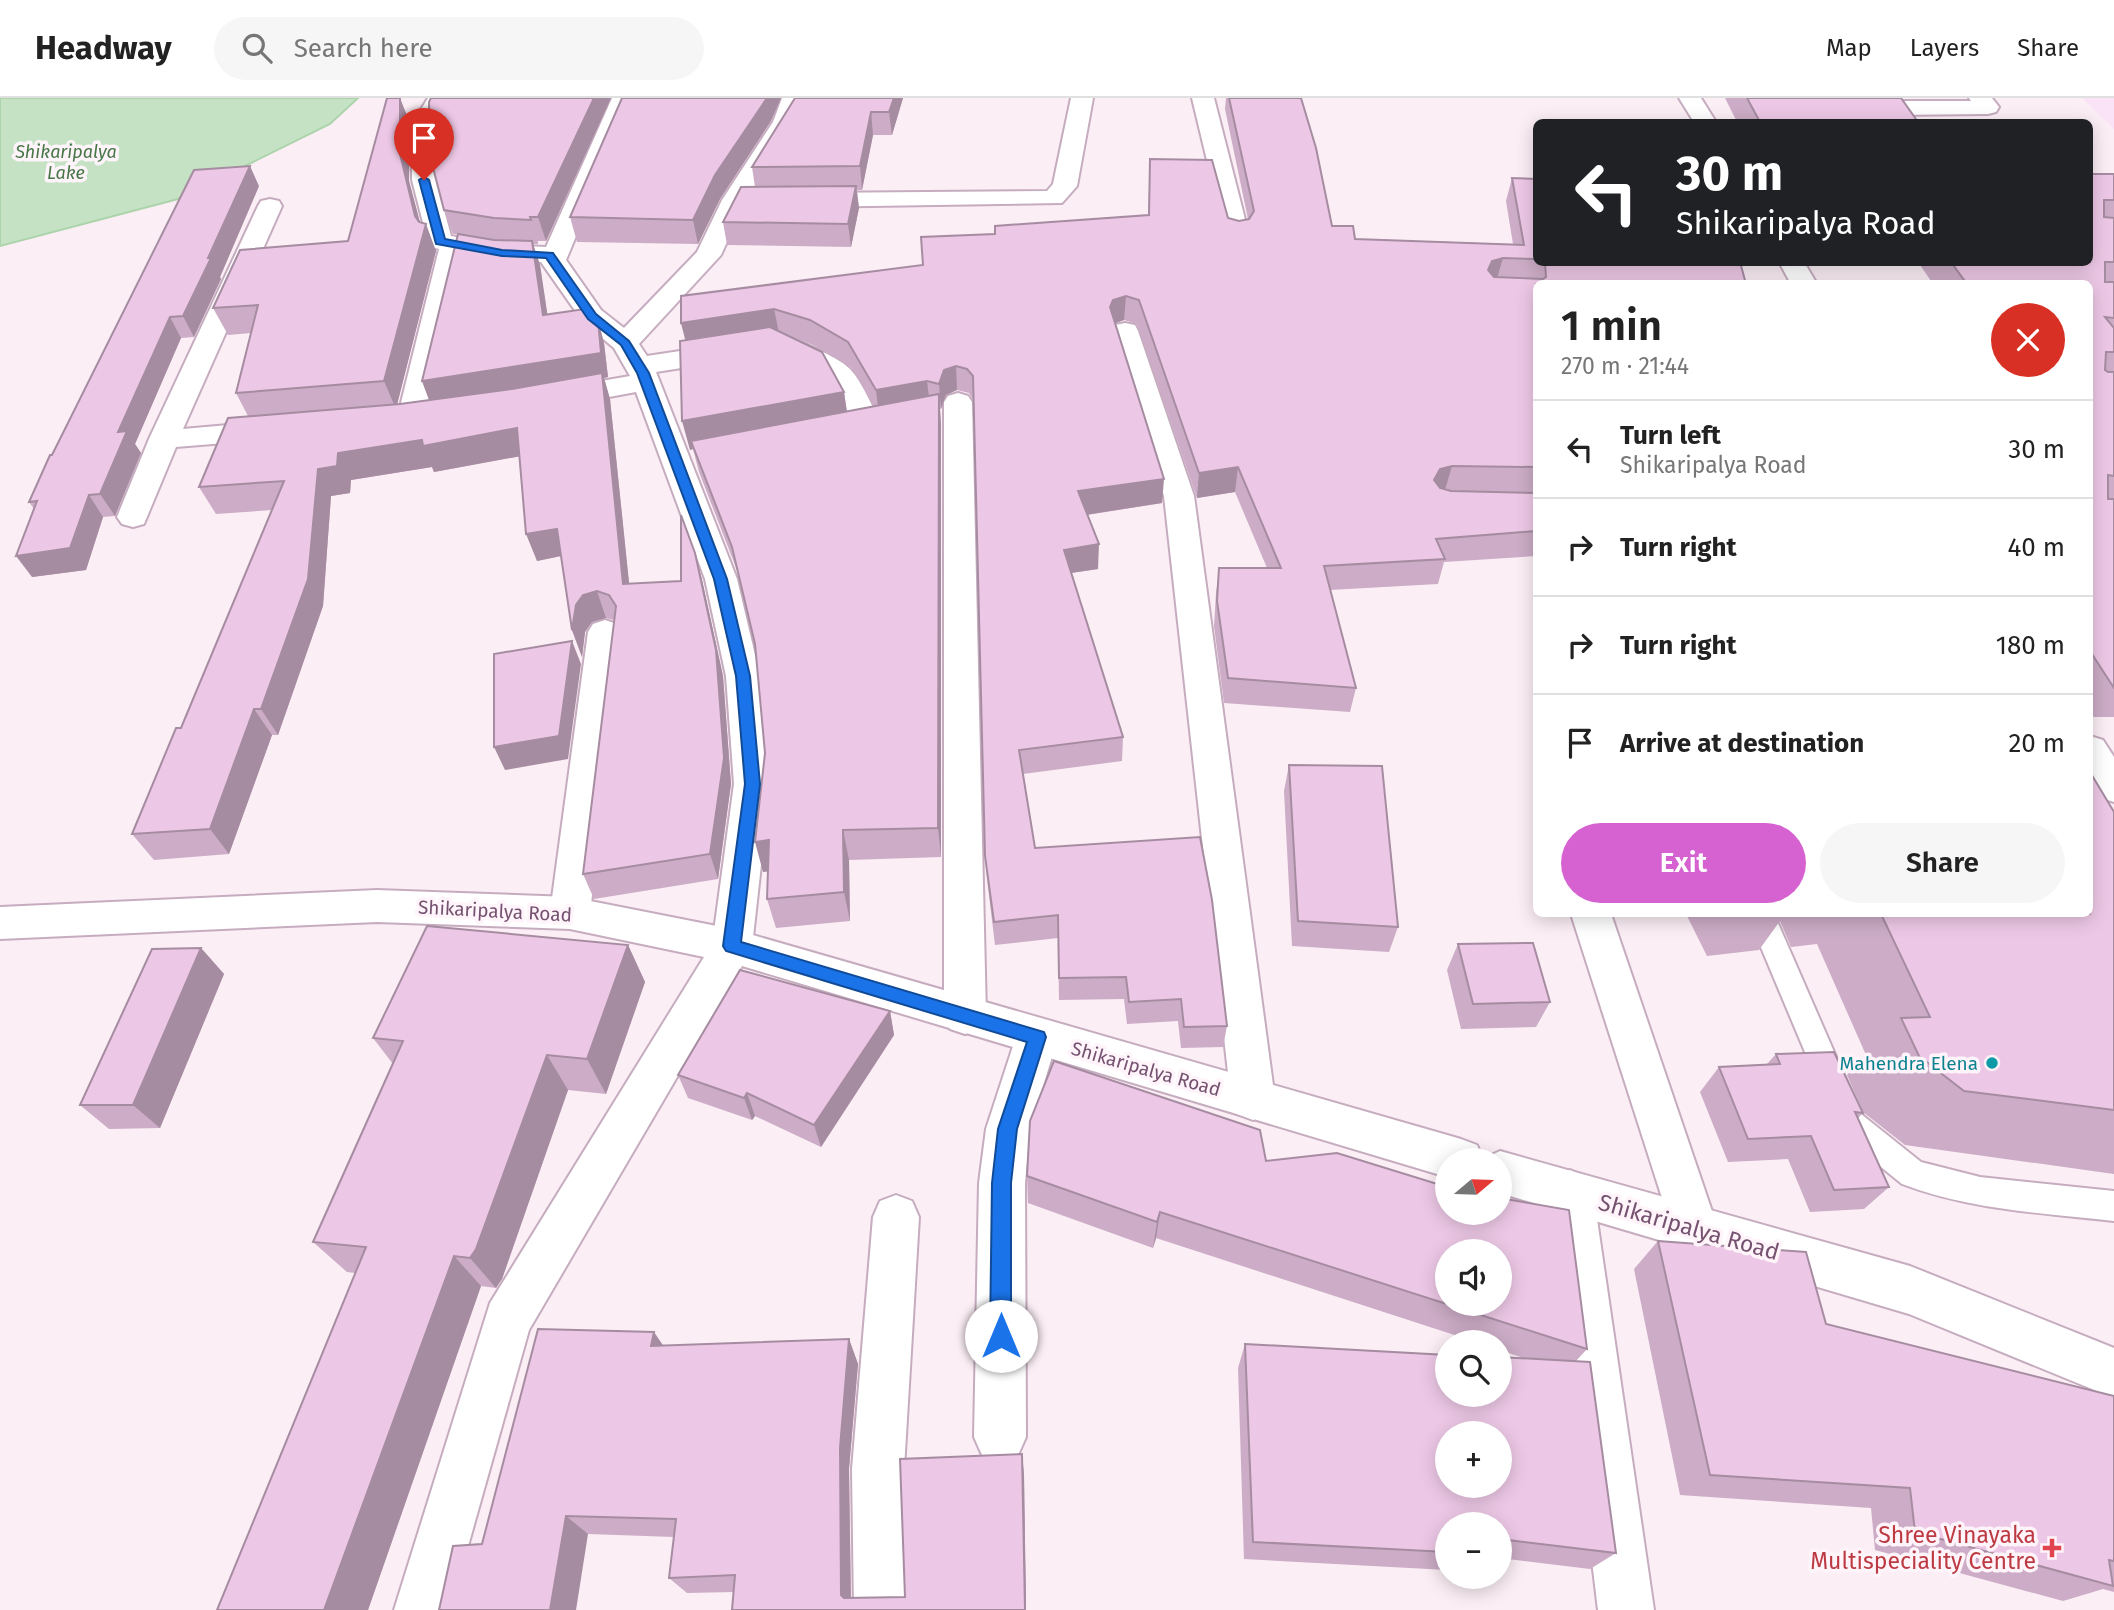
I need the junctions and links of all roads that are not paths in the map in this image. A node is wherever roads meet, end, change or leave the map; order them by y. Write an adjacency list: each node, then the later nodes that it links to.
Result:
1 (439, 98): 13 (street)
2 (623, 98): 14 (street)
3 (793, 98): 10 (street)
4 (1082, 98): 10 (street)
5 (1203, 98): 12 (street)
6 (1690, 98): 9 (street)
7 (1980, 98): 8 (street)
8 (1894, 109)
9 (1703, 119)
10 (734, 200): 16 (street)
11 (270, 206): 22 (street)
12 (1237, 235)
13 (453, 246): 14 (street); 19 (street)
14 (553, 260): 16 (street)
15 (1125, 331): 36 (street)
16 (637, 364): 17 (street); 21 (street); 33 (street)
17 (534, 402)
18 (958, 402): 34 (street)
19 (438, 416)
20 (301, 428): 22 (street)
21 (868, 429)
22 (164, 439): 23 (street)
23 (133, 517)
24 (606, 632): 29 (street)
25 (2093, 733): 26 (street)
26 (2114, 733)
27 (2093, 754): 28 (street)
28 (2114, 788)
29 (570, 913): 32 (street, Shikaripalya Road); 33 (street, Shikaripalya Road)
30 (1592, 917): 42 (street)
31 (1762, 917): 40 (lane)
32 (0, 923)
33 (732, 946): 34 (street, Shikaripalya Road); 45 (street)
34 (965, 1016): 35 (street, Shikaripalya Road)
35 (1037, 1037): 36 (street, Shikaripalya Road); 44 (street)
36 (1253, 1100): 37 (street, Shikaripalya Road)
37 (1435, 1152)
38 (1512, 1175): 39 (street, Shikaripalya Road)
39 (1570, 1192): 42 (street, Shikaripalya Road); 47 (street)
40 (2114, 1206)
41 (896, 1217): 46 (street)
42 (1695, 1229): 43 (street, Shikaripalya Road)
43 (2114, 1373)
44 (1000, 1437)
45 (422, 1610)
46 (882, 1610)
47 (1626, 1610)

